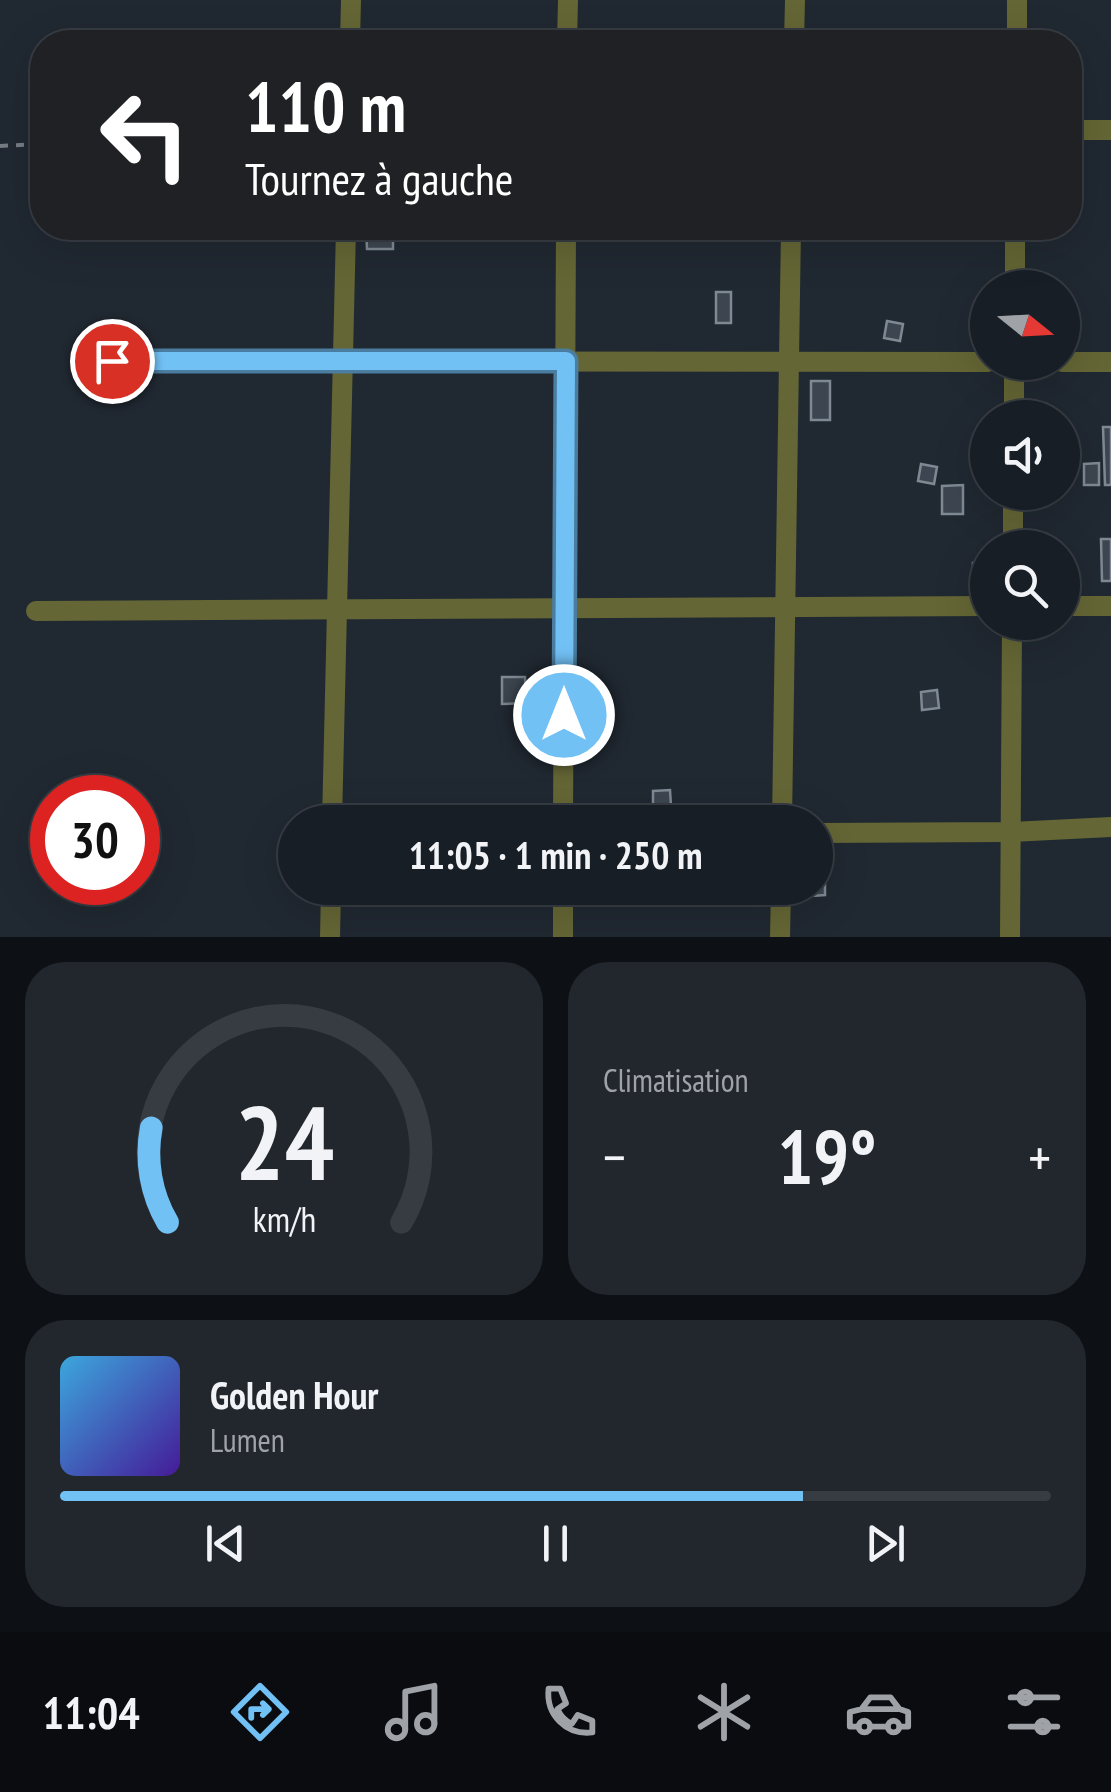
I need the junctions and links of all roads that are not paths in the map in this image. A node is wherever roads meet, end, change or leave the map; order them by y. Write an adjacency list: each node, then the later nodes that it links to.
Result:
1 (351, 0): 5 (street)
2 (568, 0): 6 (street)
3 (795, 0): 7 (street)
4 (1017, 0): 8 (street)
5 (350, 30)
6 (567, 30)
7 (794, 30)
8 (1017, 30)
9 (1082, 130): 10 (street)
10 (1111, 130)
11 (346, 240): 17 (street)
12 (566, 240): 18 (street)
13 (792, 240): 19 (street)
14 (1016, 240): 15 (street)
15 (1015, 270)
16 (112, 361): 17 (street)
17 (343, 361): 18 (street); 28 (street)
18 (566, 361): 19 (street); 27 (street)
19 (790, 362): 20 (street); 26 (street)
20 (970, 362)
21 (1080, 362): 22 (street)
22 (1111, 362)
23 (970, 606): 26 (street)
24 (1080, 606): 25 (street)
25 (1111, 606)
26 (786, 607): 27 (street); 33 (street)
27 (564, 608): 28 (street); 32 (street)
28 (337, 609): 29 (street); 31 (street)
29 (36, 610)
30 (1012, 640): 36 (street)
31 (332, 805)
32 (563, 805)
33 (782, 805)
34 (1111, 827): 36 (street)
35 (833, 832): 36 (street)
36 (1010, 832): 43 (street)
37 (331, 905): 40 (street)
38 (563, 905): 41 (street)
39 (781, 905): 42 (street)
40 (330, 937)
41 (563, 937)
42 (780, 937)
43 (1010, 937)

